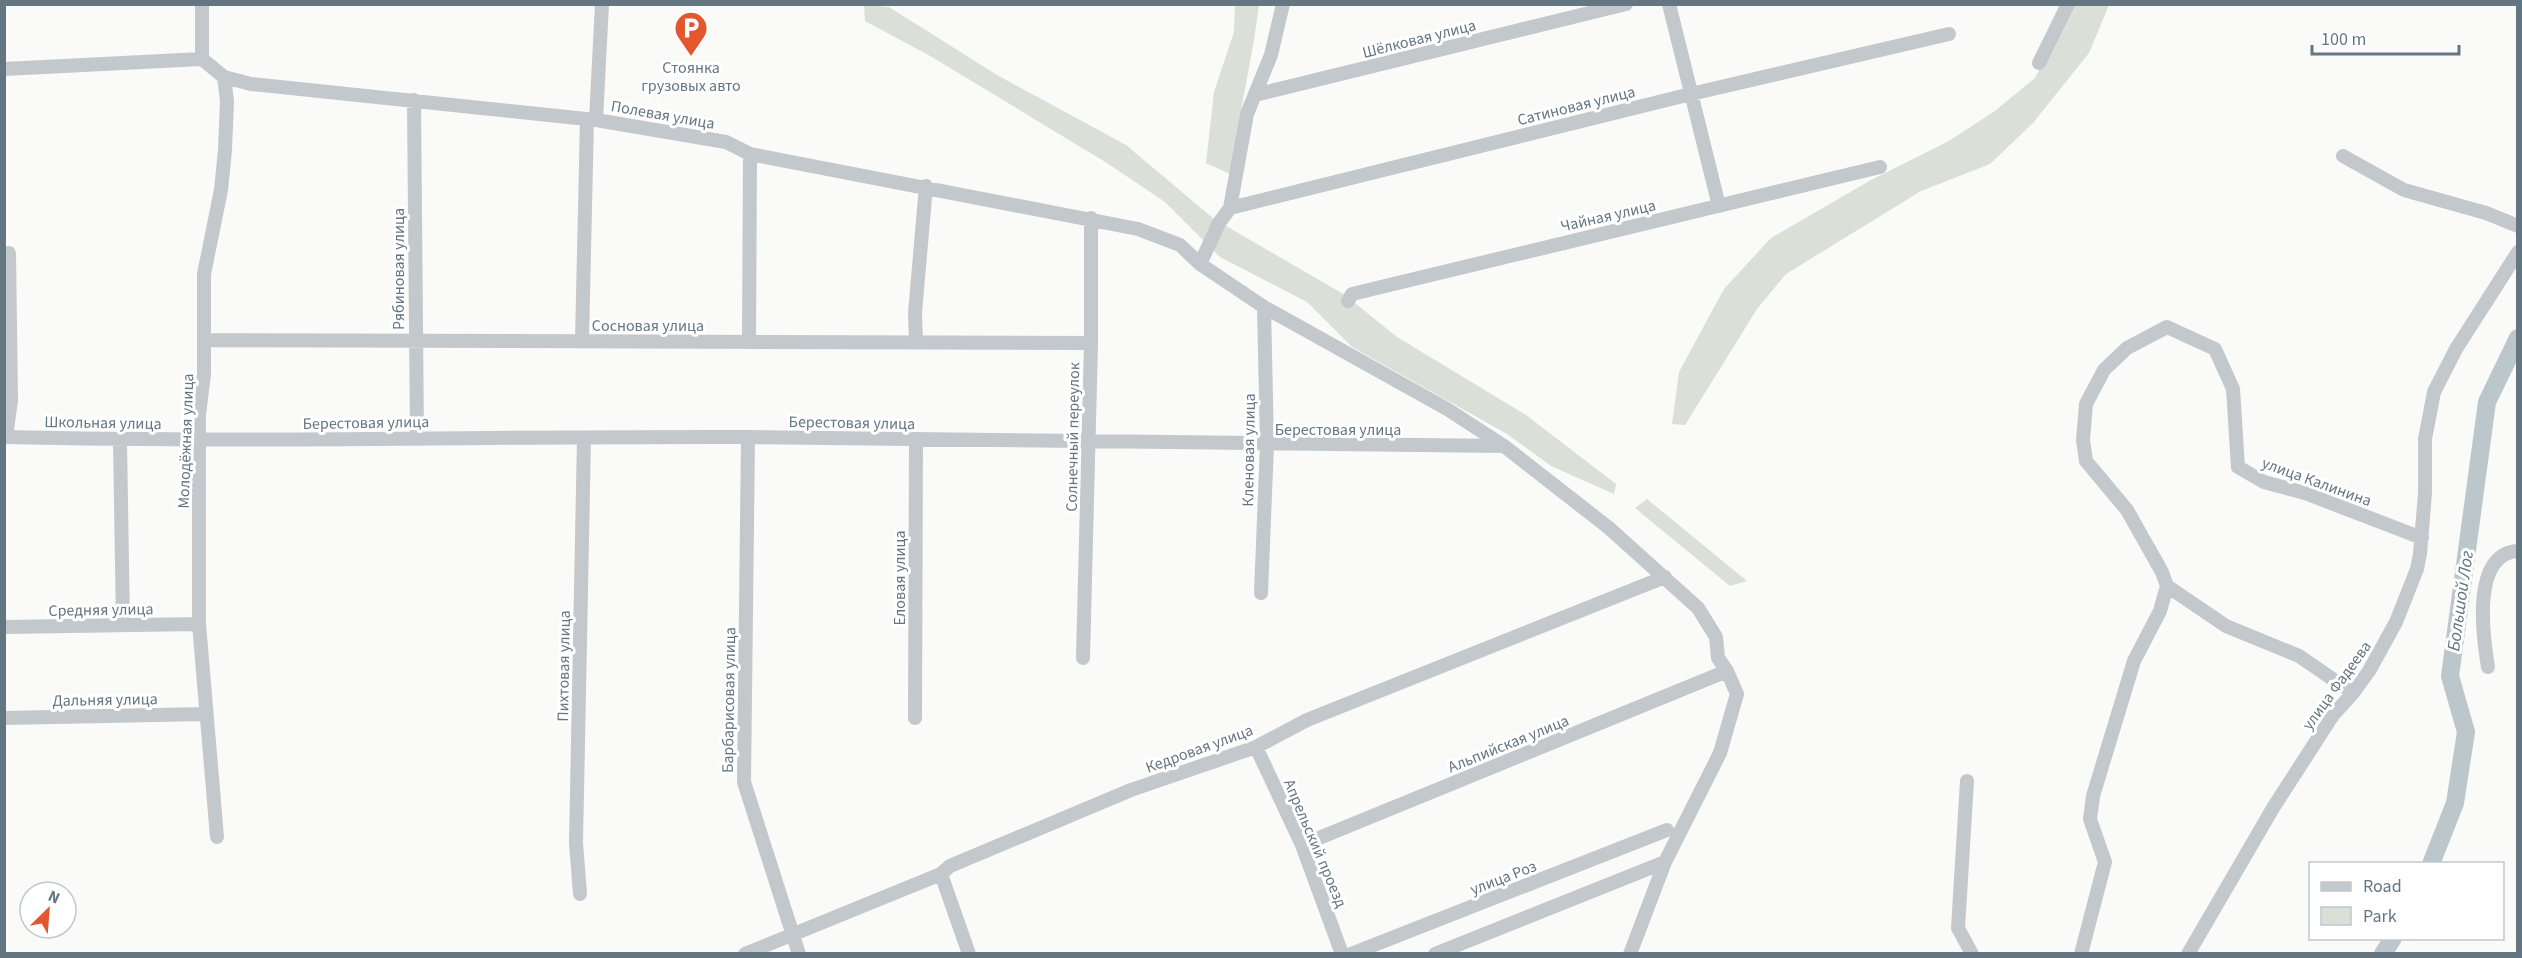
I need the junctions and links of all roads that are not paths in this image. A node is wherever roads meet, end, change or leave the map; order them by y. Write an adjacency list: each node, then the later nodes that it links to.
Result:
1 (202, 4): 8 (street)
2 (602, 4): 15 (street)
3 (1283, 4): 12 (street)
4 (1626, 4): 12 (street, Шёлковая улица)
5 (1669, 4): 13 (street)
6 (2068, 4): 9 (street)
7 (1949, 34): 13 (street, Сатиновая улица)
8 (202, 59): 10 (street); 11 (street)
9 (2039, 63)
10 (4, 69)
11 (224, 77): 14 (street, Полевая улица); 29 (street, Молодёжная улица)
12 (1255, 94): 21 (street)
13 (1691, 94): 20 (street); 21 (street, Сатиновая улица)
14 (414, 100): 15 (street, Полевая улица); 30 (street, Рябиновая улица)
15 (592, 119): 16 (street, Полевая улица); 31 (street)
16 (750, 154): 19 (street, Полевая улица); 32 (street)
17 (2343, 156): 23 (street)
18 (1880, 167): 20 (street, Чайная улица)
19 (926, 186): 22 (street, Полевая улица); 33 (street)
20 (1719, 206): 27 (street, Чайная улица)
21 (1230, 208): 26 (street)
22 (1091, 218): 26 (street, Полевая улица); 34 (street, Солнечный переулок)
23 (2517, 226)
24 (2517, 252): 45 (street, улица Фадеева)
25 (9, 254): 35 (street, Школьная улица)
26 (1200, 264): 28 (street, Полевая улица)
27 (1348, 301)
28 (1264, 307): 43 (street, Кленовая улица); 44 (street, Полевая улица)
29 (205, 340): 30 (street, Сосновая улица); 39 (street, Молодёжная улица)
30 (416, 341): 31 (street, Сосновая улица); 36 (street, Рябиновая улица)
31 (582, 341): 32 (street, Сосновая улица)
32 (749, 341): 33 (street, Сосновая улица)
33 (916, 341): 34 (street, Сосновая улица)
34 (1091, 343): 41 (street, Солнечный переулок)
35 (5, 437): 42 (street, Школьная улица)
36 (417, 437): 38 (street, Берестовая улица); 39 (street, Берестовая улица)
37 (748, 437): 38 (street, Берестовая улица); 40 (street, Берестовая улица); 68 (street, Барбарисовая улица)
38 (584, 438): 67 (street, Пихтовая улица)
39 (200, 439): 42 (street, Школьная улица); 50 (street, Молодёжная улица)
40 (916, 439): 41 (street, Берестовая улица); 59 (street, Еловая улица)
41 (1089, 440): 43 (street, Берестовая улица); 53 (street, Солнечный переулок)
42 (120, 441): 51 (street)
43 (1267, 445): 44 (street, Берестовая улица); 49 (street, Кленовая улица)
44 (1504, 446): 47 (street, Полевая улица)
45 (2422, 538): 48 (street, улица Калинина); 56 (street, улица Фадеева)
46 (2517, 551): 54 (street)
47 (1665, 577): 55 (street, Полевая улица); 60 (street, Кедровая улица)
48 (2167, 586): 56 (street); 77 (street)
49 (1261, 593)
50 (199, 624): 51 (street, Средняя улица); 57 (street, Молодёжная улица)
51 (123, 625): 52 (street, Средняя улица)
52 (4, 627)
53 (1083, 658)
54 (2488, 667)
55 (1727, 671): 64 (street, Альпийская улица); 65 (street, Полевая улица)
56 (2353, 693): 78 (street, улица Фадеева)
57 (206, 714): 58 (street, Дальняя улица); 63 (street, Молодёжная улица)
58 (4, 718)
59 (915, 718)
60 (1256, 747): 64 (street, Апрельский проезд); 66 (street, Кедровая улица)
61 (1967, 781): 76 (street)
62 (1667, 830): 73 (street, улица Роз)
63 (217, 837)
64 (1302, 845): 72 (street, Апрельский проезд)
65 (1665, 862): 74 (street); 75 (street, Полевая улица)
66 (941, 873): 68 (street, Кедровая улица); 71 (street)
67 (580, 894)
68 (791, 934): 69 (street, Кедровая улица); 70 (street, Барбарисовая улица)
69 (745, 954)
70 (799, 954)
71 (969, 954)
72 (1342, 954)
73 (1351, 954)
74 (1435, 954)
75 (1630, 954)
76 (1972, 954)
77 (2081, 954)
78 (2188, 954)

